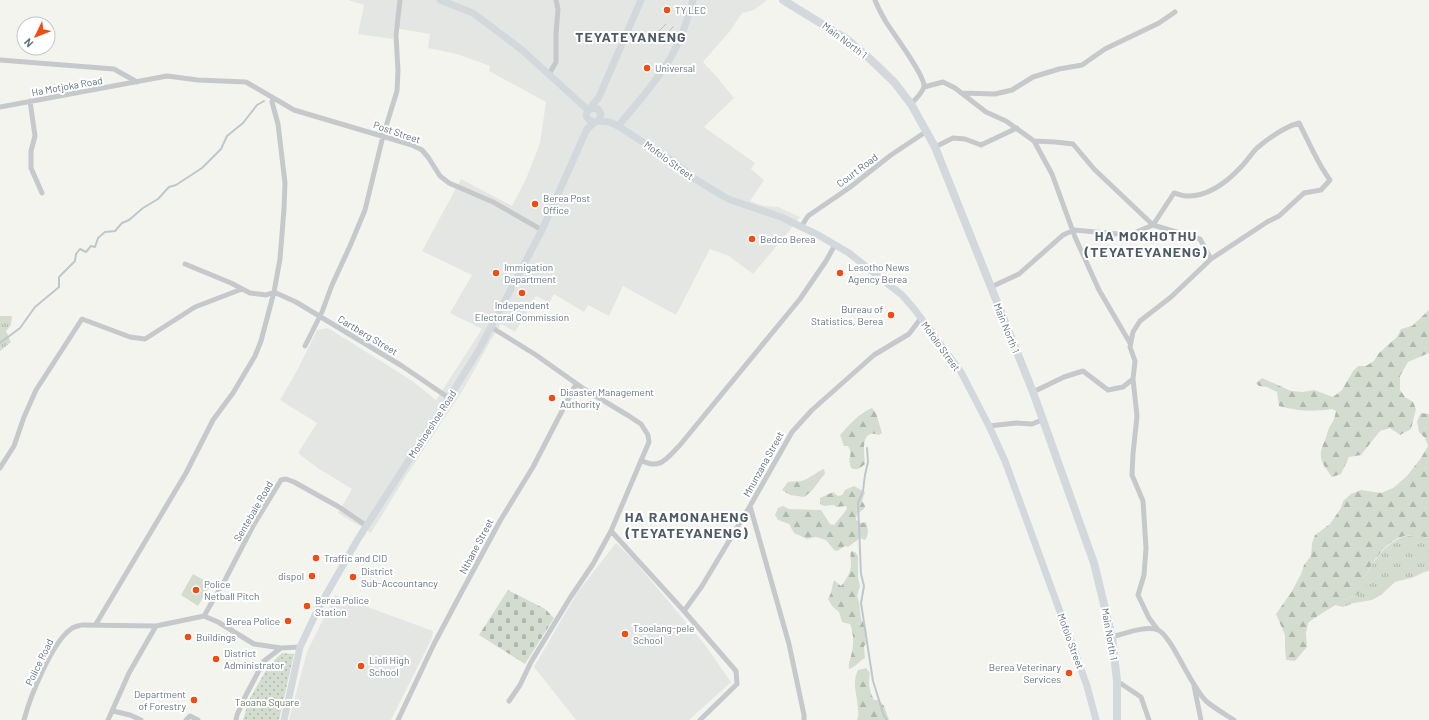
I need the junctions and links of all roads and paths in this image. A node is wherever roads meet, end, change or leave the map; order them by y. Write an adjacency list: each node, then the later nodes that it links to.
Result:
1 (400, 0): 29 (street)
2 (440, 0): 10 (main road)
3 (556, 0): 10 (street)
4 (641, 0): 15 (main road)
5 (693, 0): 25 (main road)
6 (783, 0): 18 (main road, Main North 1)
7 (875, 0): 12 (street)
8 (1175, 12): 14 (street)
9 (0, 60): 11 (street, Ha Motjoka Road)
10 (549, 74): 20 (main road)
11 (137, 82): 13 (street, Ha Motjoka Road); 17 (street, Ha Motjoka Road)
12 (924, 87): 14 (street); 18 (street)
13 (263, 91): 16 (street, Post Street)
14 (961, 93): 26 (street)
15 (599, 97): 20 (main road); 21 (main road)
16 (273, 99): 29 (street, Post Street); 42 (street)
17 (30, 101): 19 (street, Ha Motjoka Road); 32 (street)
18 (911, 104): 28 (main road, Main North 1)
19 (0, 107)
20 (589, 109): 21 (main road); 22 (main road)
21 (600, 112): 23 (main road); 24 (main road, Mofolo Street)
22 (587, 118): 23 (main road); 27 (main road, Moshoeshoe Road)
23 (596, 121): 24 (main road, Mofolo Street); 27 (main road, Moshoeshoe Road)
24 (610, 122): 25 (main road, Mofolo Street)
25 (618, 126): 34 (main road, Mofolo Street)
26 (1017, 128): 30 (street); 31 (street)
27 (587, 129): 35 (main road, Moshoeshoe Road)
28 (927, 131): 31 (main road, Main North 1); 34 (street, Court Road)
29 (383, 136): 35 (street, Post Street); 43 (street)
30 (1034, 141): 33 (street); 36 (street)
31 (935, 147): 40 (main road, Main North 1)
32 (42, 193)
33 (1153, 225): 36 (street); 38 (street); 38 (street)
34 (801, 227): 37 (main road, Mofolo Street)
35 (542, 230): 45 (main road, Moshoeshoe Road)
36 (1074, 230): 40 (street); 46 (street)
37 (835, 245): 44 (main road, Mofolo Street); 54 (street)
38 (1212, 259): 46 (street)
39 (185, 264): 41 (street)
40 (991, 287): 50 (main road, Main North 1)
41 (242, 289): 42 (street); 55 (street)
42 (274, 292): 43 (street, Cartberg Street); 61 (street)
43 (320, 316): 47 (street); 51 (street, Cartberg Street)
44 (921, 318): 53 (main road, Mofolo Street); 56 (street, Mnunzana Street)
45 (490, 327): 49 (street); 51 (main road, Moshoeshoe Road)
46 (1130, 343): 48 (street)
47 (305, 346)
48 (1133, 379): 50 (street); 63 (street)
49 (576, 384): 54 (street); 78 (street, Nthane Street)
50 (1033, 392): 52 (main road, Main North 1)
51 (449, 398): 57 (main road, Moshoeshoe Road)
52 (1042, 420): 53 (street); 64 (main road, Main North 1)
53 (989, 426): 81 (main road, Mofolo Street)
54 (641, 460): 58 (street)
55 (1, 467)
56 (750, 506): 59 (street, Mnunzana Street); 80 (street)
57 (367, 526): 60 (street, Sentebale Road); 65 (main road, Moshoeshoe Road)
58 (611, 531): 59 (street); 69 (street)
59 (684, 611): 79 (street)
60 (204, 616): 62 (street, Police Road); 66 (street)
61 (96, 624): 62 (street, Police Road); 71 (street, Police Road)
62 (156, 626): 70 (street)
63 (1158, 630): 64 (street); 68 (street)
64 (1112, 637): 67 (main road, Main North 1)
65 (300, 647): 66 (street); 77 (main road, Moshoeshoe Road)
66 (281, 648): 76 (street)
67 (1117, 681): 82 (main road, Main North 1); 83 (street)
68 (1194, 684): 84 (street); 85 (street)
69 (509, 701)
70 (113, 711): 72 (street); 73 (street)
71 (24, 720)
72 (108, 720)
73 (141, 720)
74 (186, 720): 75 (street)
75 (198, 720)
76 (236, 720)
77 (284, 720)
78 (398, 720)
79 (700, 720)
80 (804, 720)
81 (1096, 720)
82 (1117, 720)
83 (1149, 720)
84 (1201, 720)
85 (1234, 720)

